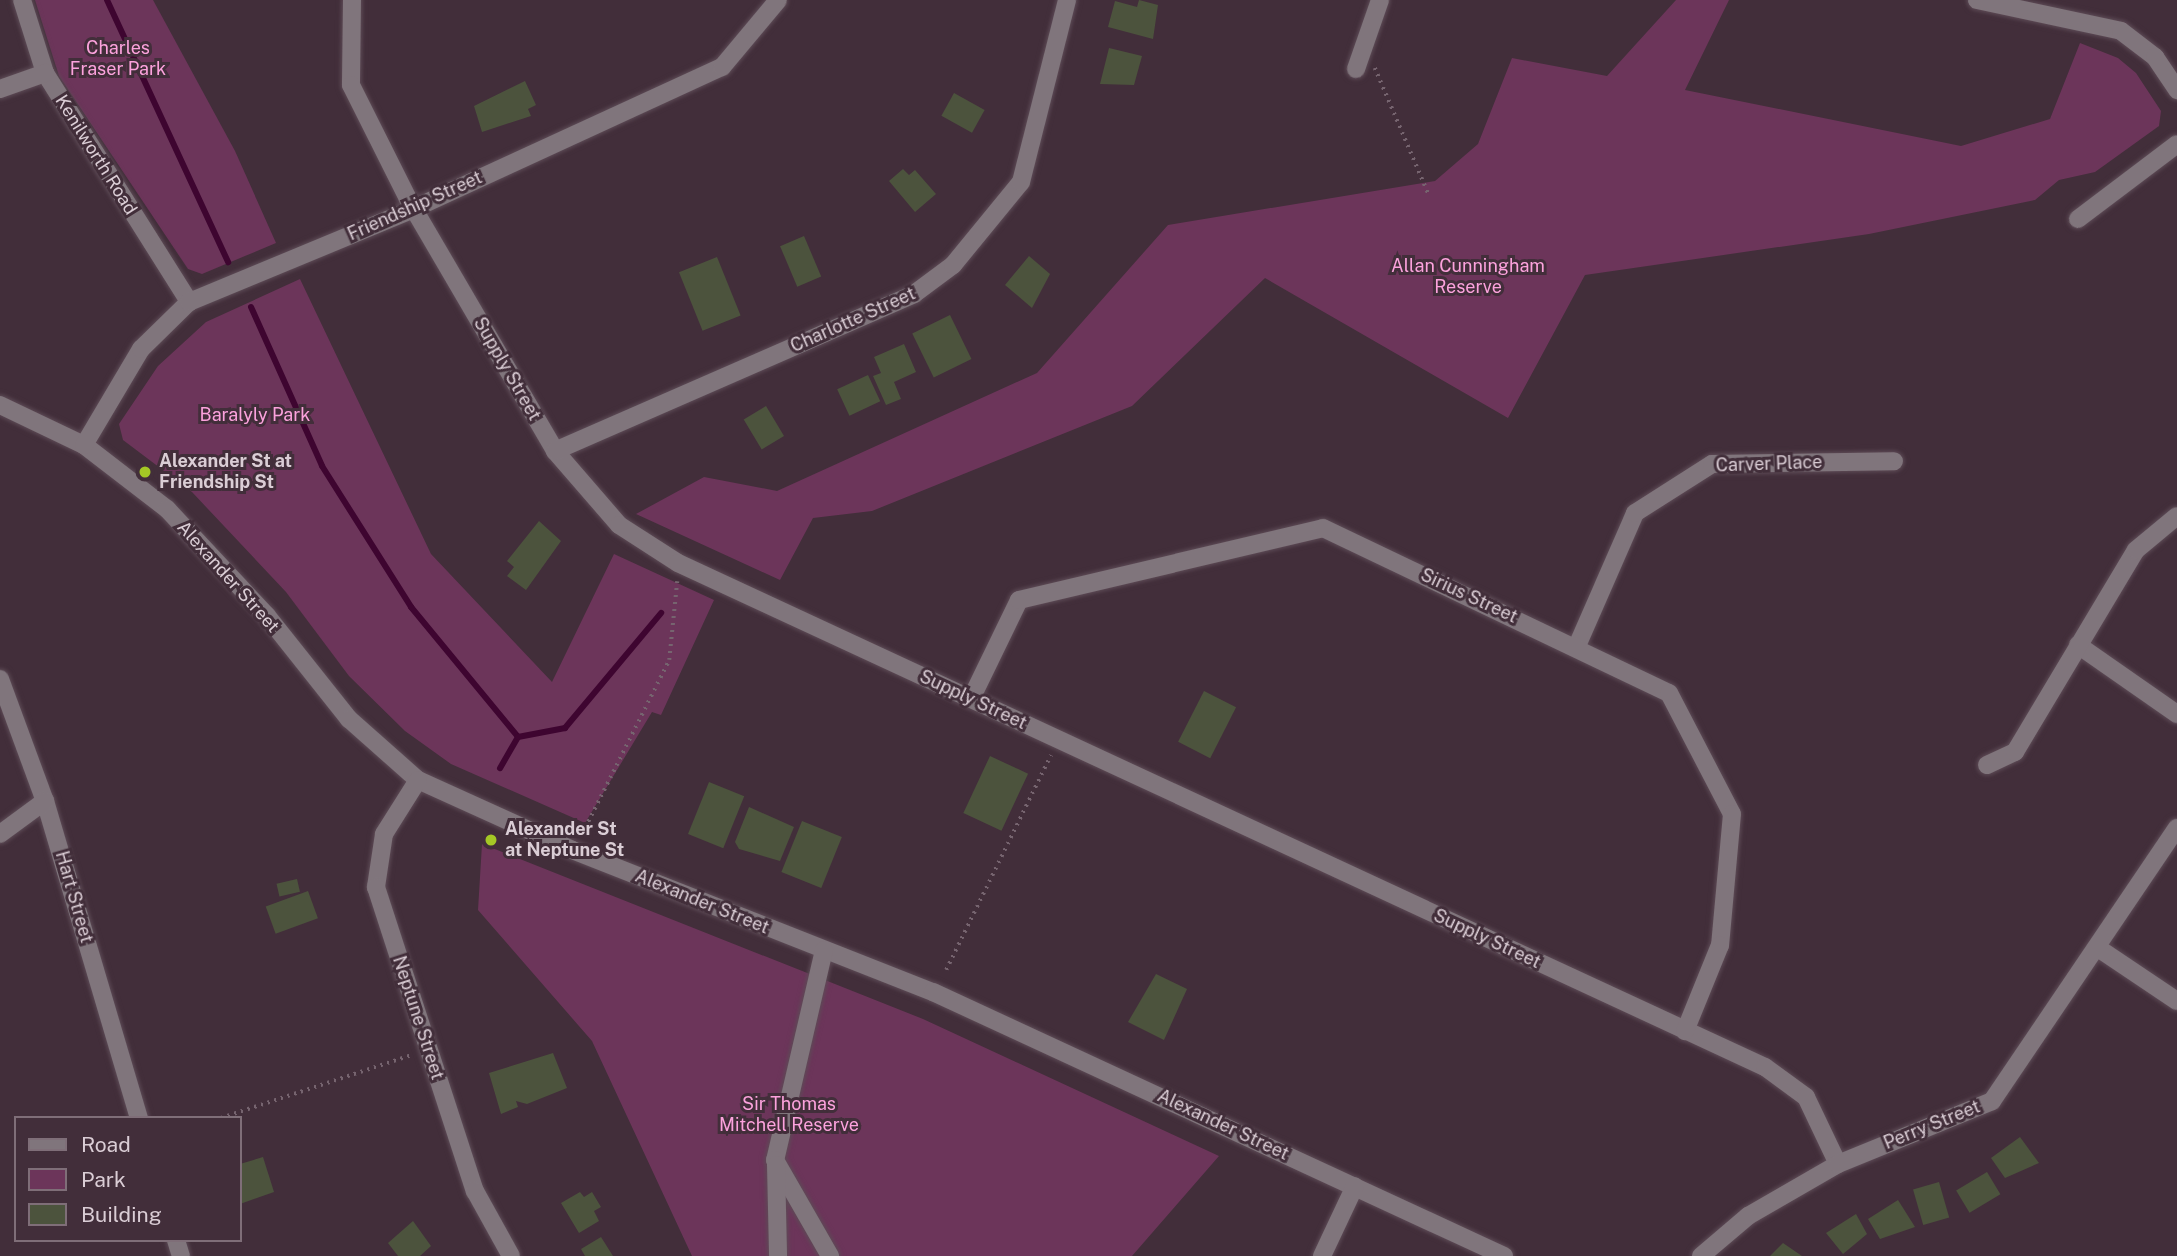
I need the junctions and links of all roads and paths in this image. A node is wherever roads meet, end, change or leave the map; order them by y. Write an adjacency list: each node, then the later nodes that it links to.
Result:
1 (22, 0): 9 (street, Kenilworth Road)
2 (352, 0): 14 (street, Supply Street)
3 (778, 0): 14 (street, Friendship Street)
4 (1067, 0): 19 (street, Charlotte Street)
5 (1380, 0): 7 (street)
6 (1977, 0): 11 (street)
7 (1365, 44): 8 (street); 13 (path)
8 (1356, 69)
9 (45, 73): 10 (street); 16 (street, Kenilworth Road)
10 (0, 89)
11 (2177, 90)
12 (2177, 144): 15 (street)
13 (1428, 193)
14 (413, 209): 16 (street, Friendship Street); 19 (street, Supply Street)
15 (2078, 219)
16 (188, 302): 18 (street, Friendship Street)
17 (0, 405): 18 (street, Alexander Street)
18 (84, 445): 30 (street, Alexander Street)
19 (555, 451): 22 (street, Supply Street)
20 (1894, 461): 24 (street, Carver Place)
21 (2177, 516): 23 (street)
22 (676, 562): 26 (street, Supply Street); 32 (path)
23 (2078, 645): 27 (street); 29 (street)
24 (1577, 646): 26 (street, Sirius Street); 39 (street, Sirius Street)
25 (0, 679): 31 (street, Hart Street)
26 (971, 699): 28 (street, Supply Street)
27 (2177, 714)
28 (1059, 739): 37 (path); 39 (street, Supply Street)
29 (1987, 765)
30 (418, 780): 36 (street, Alexander Street); 40 (street, Neptune Street)
31 (46, 801): 34 (street); 41 (street, Hart Street)
32 (585, 828)
33 (2177, 828): 35 (street, Perry Street)
34 (0, 834)
35 (2098, 948): 38 (street); 44 (street, Perry Street)
36 (824, 950): 43 (street); 45 (street, Alexander Street)
37 (946, 970)
38 (2177, 1001)
39 (1685, 1031): 44 (street, Supply Street)
40 (427, 1050): 42 (path); 46 (street, Neptune Street)
41 (138, 1116)
42 (227, 1116)
43 (775, 1160): 47 (street); 48 (street)
44 (1838, 1164): 51 (street, Perry Street)
45 (1355, 1186): 49 (street); 50 (street, Alexander Street)
46 (511, 1256)
47 (778, 1256)
48 (830, 1256)
49 (1322, 1256)
50 (1504, 1256)
51 (1701, 1256)

